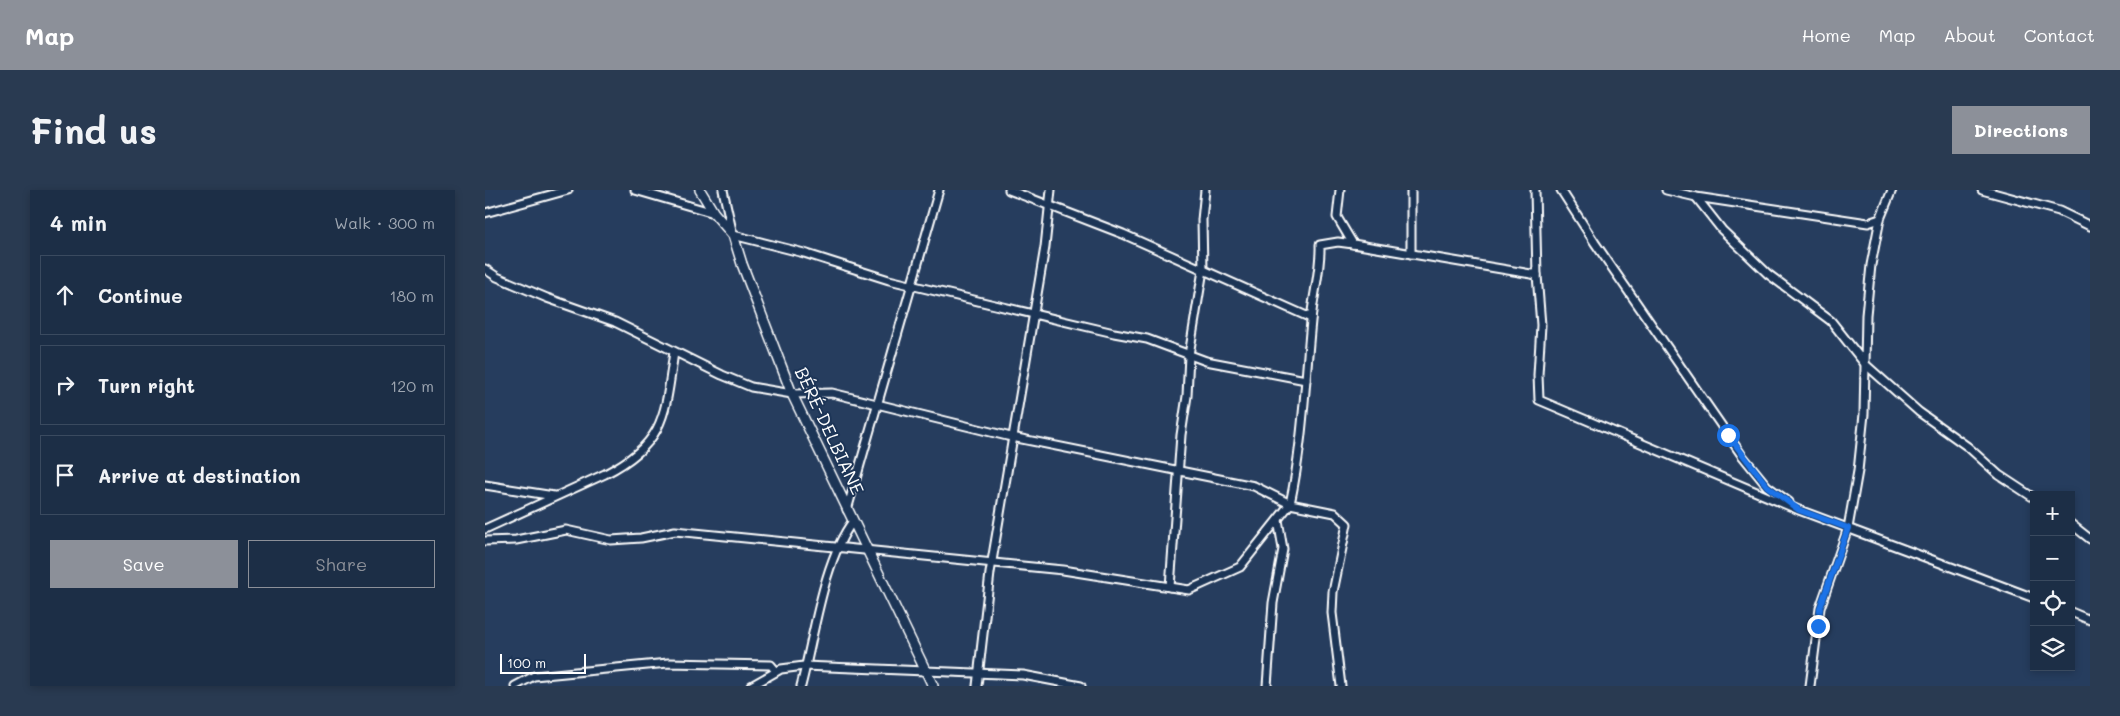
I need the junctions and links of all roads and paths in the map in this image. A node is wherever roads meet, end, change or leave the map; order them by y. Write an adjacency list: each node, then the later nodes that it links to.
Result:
1 (568, 190): 18 (street)
2 (635, 190): 19 (street)
3 (700, 190): 19 (street, BÉRÉ-DELBIANE)
4 (723, 190): 22 (street)
5 (939, 190): 28 (street)
6 (1009, 190): 17 (street)
7 (1051, 190): 17 (street)
8 (1205, 190): 26 (street)
9 (1340, 190): 23 (street)
10 (1411, 190): 24 (street)
11 (1535, 190): 27 (street)
12 (1561, 190): 44 (street)
13 (1666, 190): 16 (street)
14 (1892, 190): 20 (street)
15 (1982, 190): 21 (street)
16 (1696, 197): 20 (street); 33 (street)
17 (1047, 206): 26 (street); 29 (street)
18 (485, 213)
19 (714, 213): 22 (street, BÉRÉ-DELBIANE)
20 (1879, 219): 33 (street)
21 (2090, 226)
22 (733, 235): 28 (street); 35 (street, BÉRÉ-DELBIANE)
23 (1353, 244): 24 (street); 30 (street)
24 (1411, 254): 27 (street)
25 (485, 269): 31 (street)
26 (1203, 270): 30 (street); 32 (street)
27 (1537, 275): 44 (street)
28 (913, 285): 29 (street); 36 (street)
29 (1034, 313): 32 (street); 37 (street)
30 (1311, 318): 34 (street)
31 (674, 352): 35 (street); 41 (street)
32 (1189, 355): 34 (street); 38 (street)
33 (1865, 364): 40 (street); 48 (street)
34 (1306, 380): 42 (street)
35 (792, 394): 36 (street); 43 (street, BÉRÉ-DELBIANE)
36 (878, 404): 37 (street); 43 (street)
37 (1013, 437): 38 (street); 54 (street)
38 (1177, 472): 42 (street); 55 (street)
39 (485, 485): 41 (street)
40 (2030, 495)
41 (555, 496): 49 (street)
42 (1290, 504): 45 (street); 72 (street)
43 (847, 510): 46 (street, BÉRÉ-DELBIANE)
44 (1799, 510): 48 (street)
45 (1278, 520): 55 (street); 71 (street)
46 (853, 521): 52 (street); 53 (street, BÉRÉ-DELBIANE)
47 (2075, 527): 50 (street)
48 (1848, 528): 56 (street); 73 (street)
49 (485, 529)
50 (2090, 539)
51 (485, 541): 52 (street)
52 (838, 547): 53 (street); 61 (street)
53 (868, 551): 54 (street); 62 (street, BÉRÉ-DELBIANE)
54 (991, 562): 55 (street); 64 (street)
55 (1170, 587)
56 (2030, 596)
57 (2075, 614): 58 (street)
58 (2080, 616): 59 (street); 60 (street)
59 (2090, 620)
60 (2090, 627)
61 (804, 666): 62 (street); 63 (street); 67 (street)
62 (926, 670): 64 (street); 68 (street, BÉRÉ-DELBIANE)
63 (776, 672): 65 (street); 66 (street)
64 (977, 673): 69 (street); 70 (street)
65 (515, 686)
66 (751, 686)
67 (801, 686)
68 (933, 686)
69 (977, 686)
70 (1081, 686)
71 (1267, 686)
72 (1341, 686)
73 (1810, 686)

